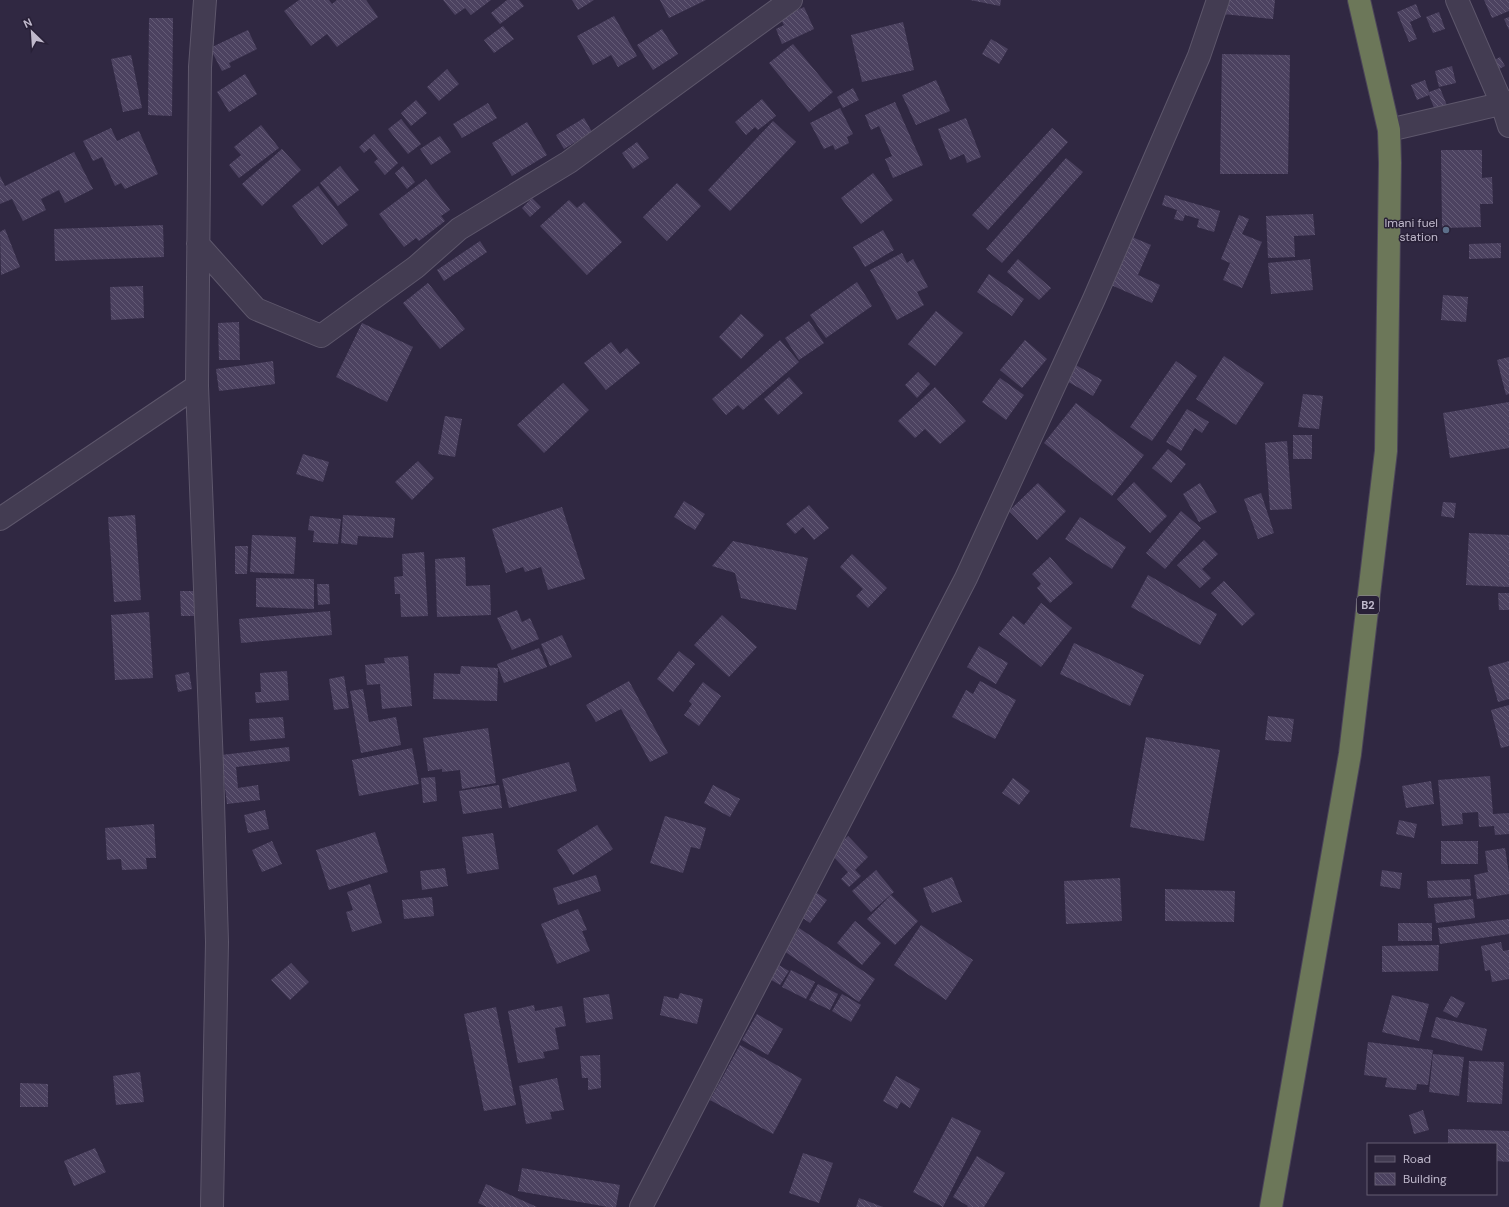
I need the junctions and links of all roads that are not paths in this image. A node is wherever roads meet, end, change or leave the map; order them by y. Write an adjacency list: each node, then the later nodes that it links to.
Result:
1 (205, 0): 9 (street)
2 (791, 0): 9 (street)
3 (1218, 0): 13 (street)
4 (1359, 0): 8 (highway, B2)
5 (1457, 0): 6 (street)
6 (1505, 103): 7 (street); 8 (street)
7 (1509, 126)
8 (1389, 130): 14 (highway, B2)
9 (198, 244): 10 (street)
10 (197, 386): 11 (street); 12 (street)
11 (0, 519)
12 (212, 1207)
13 (641, 1207)
14 (1271, 1207)

